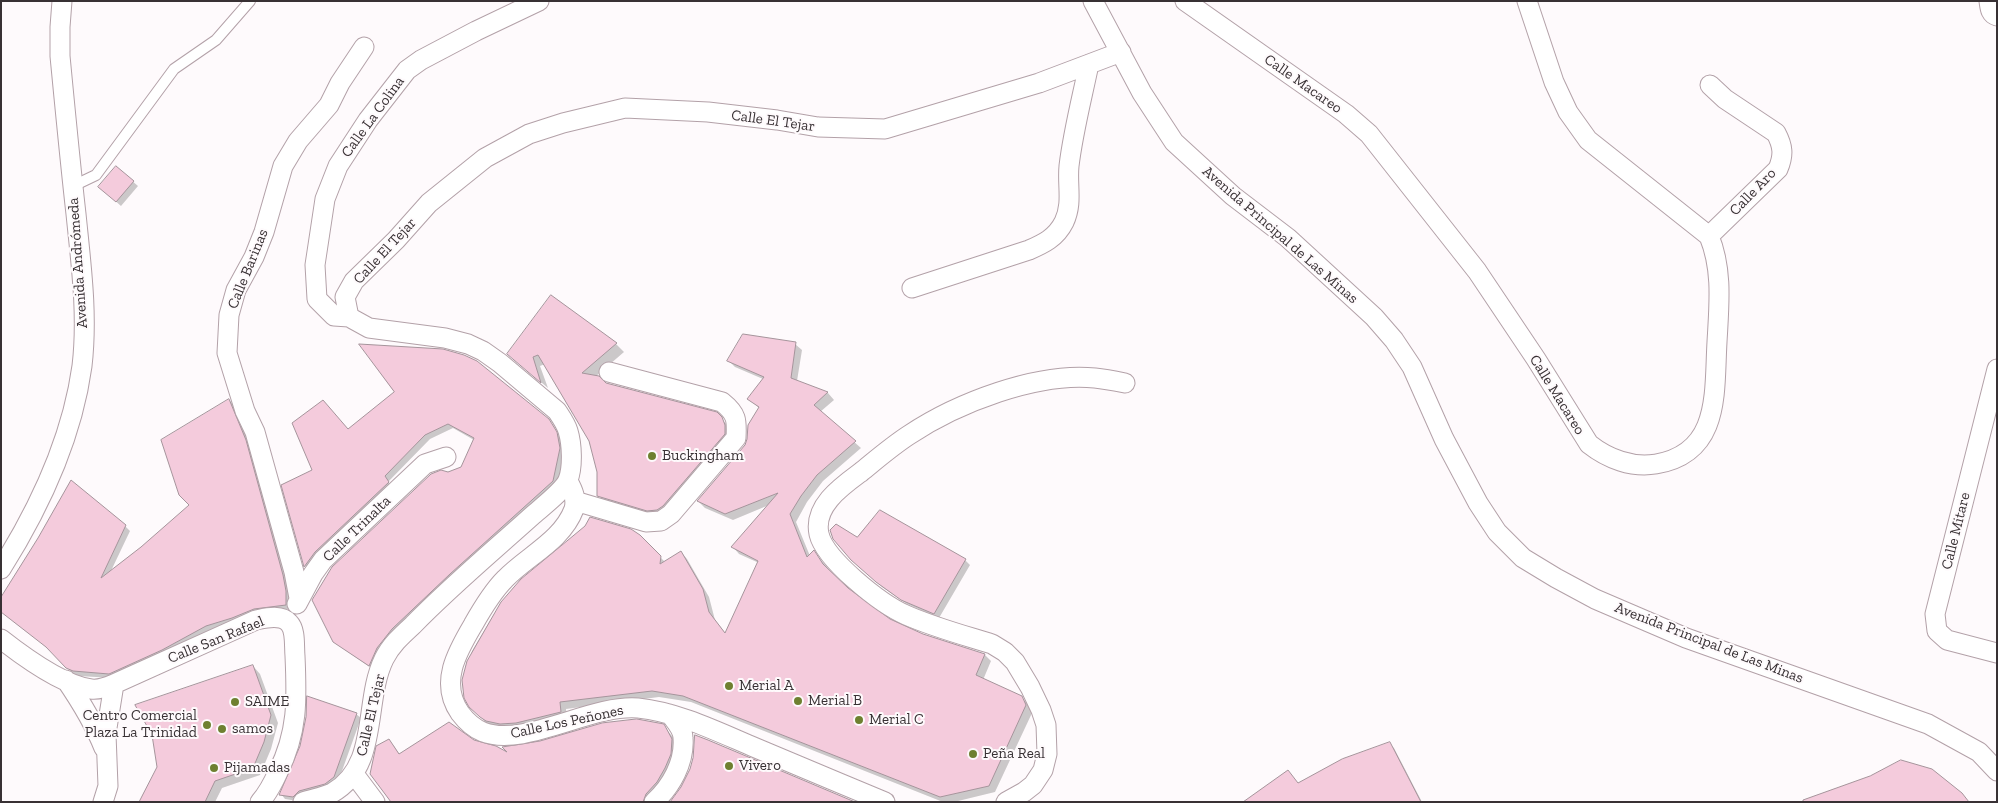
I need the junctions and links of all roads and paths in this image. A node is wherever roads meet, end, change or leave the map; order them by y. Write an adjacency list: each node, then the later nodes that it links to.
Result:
1 (62, 1): 13 (street, Avenida Andrómeda)
2 (250, 1): 13 (lane)
3 (539, 1): 16 (street, Calle La Colina)
4 (1093, 1): 10 (street, Avenida Principal de Las Minas)
5 (1186, 1): 14 (street, Calle Macareo)
6 (1527, 1): 14 (street)
7 (1989, 1): 8 (street)
8 (1997, 16)
9 (364, 47): 24 (street, Calle Barinas)
10 (1121, 52): 11 (street, Calle El Tejar); 32 (street, Avenida Principal de Las Minas)
11 (1089, 64): 15 (street); 16 (street, Calle El Tejar)
12 (1710, 85): 14 (street, Calle Aro)
13 (73, 186): 23 (street, Avenida Andrómeda)
14 (1709, 236)
15 (912, 288)
16 (349, 318): 21 (street)
17 (1997, 370): 27 (street, Calle Mitare)
18 (609, 372): 22 (street)
19 (1125, 383): 40 (street)
20 (446, 457): 24 (street, Calle Trinalta)
21 (568, 481): 22 (street); 33 (street, Calle El Tejar)
22 (575, 502): 30 (street, Calle Los Peñones)
23 (1, 569)
24 (299, 598): 25 (street, Calle Trinalta)
25 (289, 623): 29 (street, Calle San Rafael); 35 (street)
26 (1, 639): 28 (street, Calle San Rafael)
27 (1997, 652)
28 (66, 680): 29 (street, Calle San Rafael); 31 (street)
29 (114, 684): 31 (street)
30 (670, 714): 38 (street); 39 (street, Calle Los Peñones)
31 (108, 760): 34 (street)
32 (1997, 771)
33 (354, 774): 36 (street, Calle El Tejar); 37 (street)
34 (104, 802)
35 (260, 802)
36 (303, 802)
37 (375, 802)
38 (654, 802)
39 (885, 802)
40 (1006, 802)

